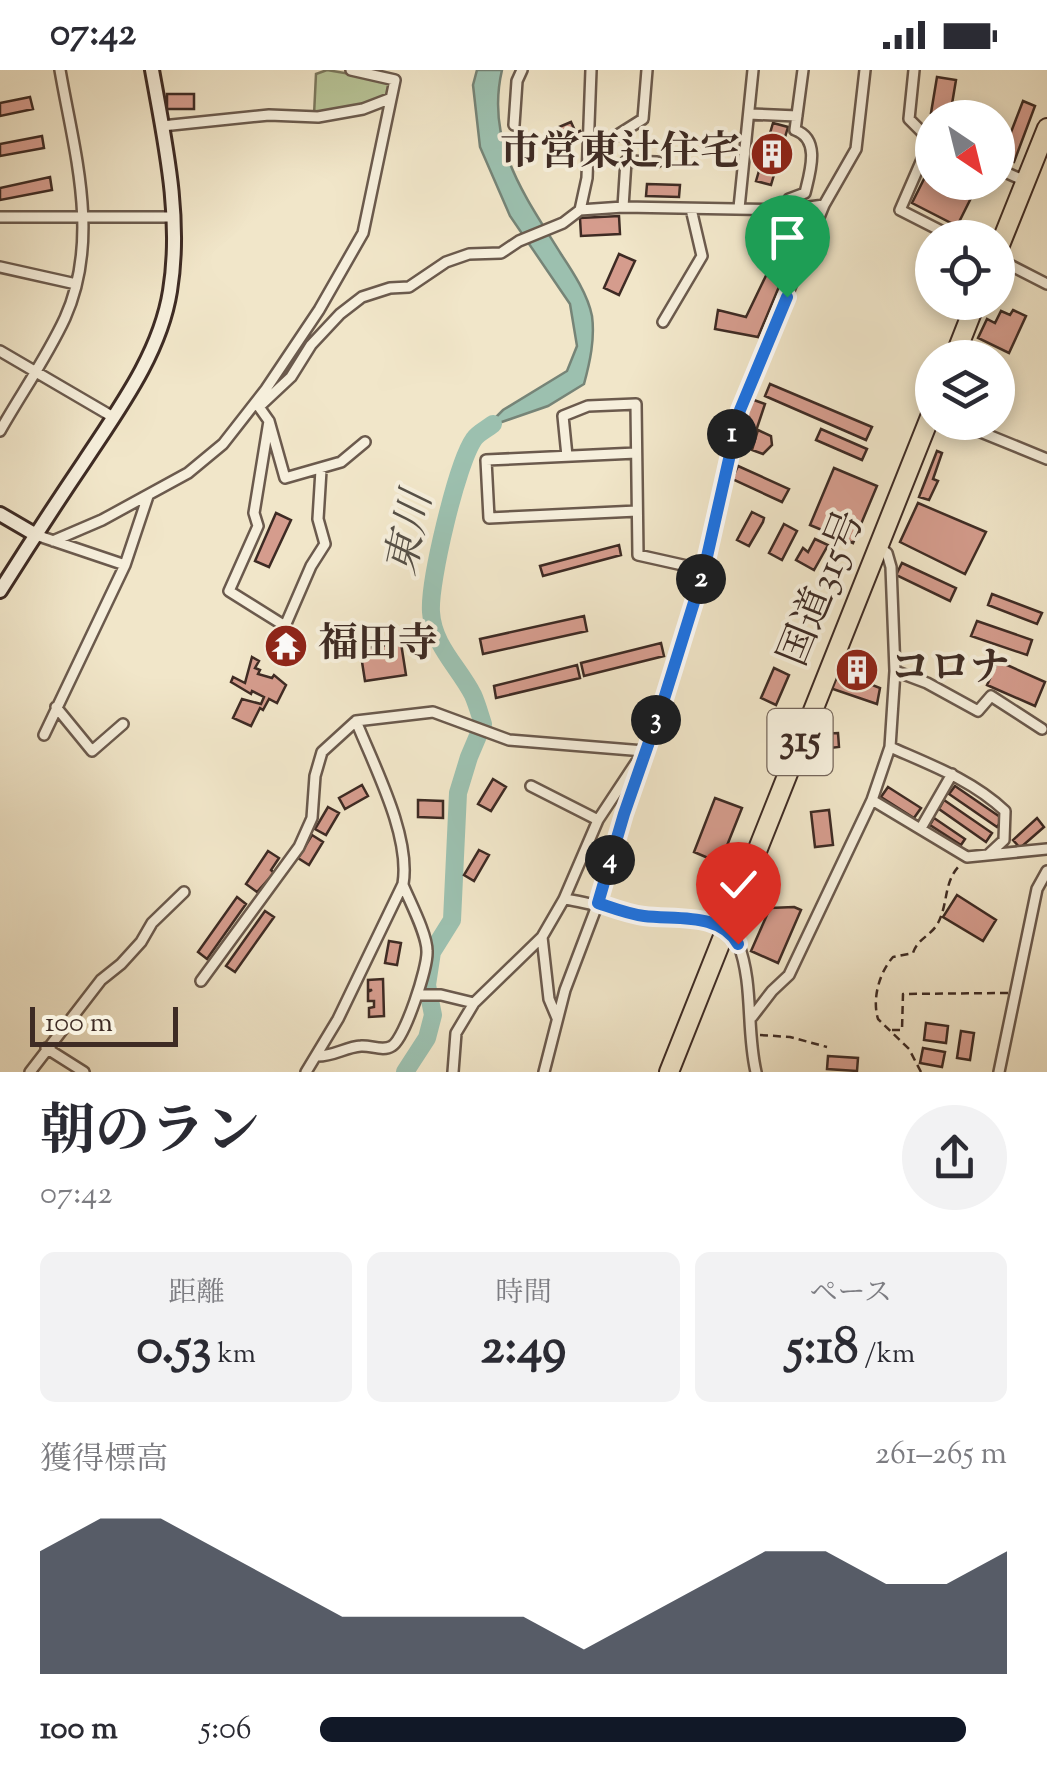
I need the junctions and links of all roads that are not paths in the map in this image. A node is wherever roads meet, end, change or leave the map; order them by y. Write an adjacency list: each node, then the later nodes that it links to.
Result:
1 (60, 70): 31 (street)
2 (152, 70): 16 (street)
3 (350, 70): 11 (street)
4 (522, 70): 15 (street)
5 (591, 70): 18 (street)
6 (647, 70): 18 (street)
7 (753, 70): 12 (street)
8 (803, 70): 13 (street)
9 (864, 70): 23 (street)
10 (914, 70): 14 (street)
11 (389, 99): 16 (street); 41 (street)
12 (749, 114): 13 (street); 25 (street)
13 (798, 116): 28 (street)
14 (915, 124)
15 (514, 125)
16 (162, 126): 29 (street)
17 (1047, 128): 22 (highway)
18 (588, 153): 27 (street)
19 (657, 162): 24 (street)
20 (915, 177): 32 (street)
21 (1015, 177): 22 (street)
22 (1025, 181): 33 (highway)
23 (824, 205): 28 (street); 59 (street)
24 (623, 207): 26 (street); 27 (street)
25 (739, 208): 26 (street); 28 (street)
26 (691, 209): 38 (street)
27 (580, 210): 41 (street)
28 (787, 210)
29 (174, 216): 31 (street); 42 (street)
30 (0, 217): 31 (street)
31 (85, 218): 36 (street)
32 (920, 220)
33 (1010, 220)
34 (0, 267): 36 (street)
35 (1015, 268): 37 (street)
36 (76, 284): 40 (street)
37 (1047, 284)
38 (664, 322)
39 (0, 351): 40 (street)
40 (34, 371): 42 (street); 44 (street)
41 (258, 404): 43 (street); 52 (street)
42 (113, 418): 55 (street)
43 (269, 421): 51 (street); 51 (street)
44 (0, 431)
45 (921, 440): 57 (highway, 国道315号 / 315)
46 (1000, 440): 50 (street)
47 (365, 442): 51 (street)
48 (636, 453): 49 (street); 49 (street); 53 (street)
49 (568, 456): 53 (street)
50 (1047, 459)
51 (321, 470)
52 (148, 496): 56 (street); 58 (street)
53 (636, 511): 59 (street)
54 (0, 514): 55 (street)
55 (36, 535): 56 (street); 60 (street)
56 (53, 541): 58 (street)
57 (878, 546): 61 (street); 81 (highway, 国道315号 / 315)
58 (125, 565): 62 (street)
59 (704, 570): 68 (street)
60 (0, 591)
61 (895, 672): 65 (street); 67 (street)
62 (56, 707): 64 (street); 66 (street)
63 (356, 721): 68 (street); 77 (street); 83 (street)
64 (123, 724)
65 (1042, 729)
66 (44, 734)
67 (890, 747): 69 (street); 71 (street)
68 (644, 751): 72 (street); 80 (street)
69 (952, 774): 73 (street); 75 (street)
70 (530, 786): 72 (street)
71 (872, 800): 73 (street); 86 (street)
72 (598, 820): 79 (street)
73 (920, 828): 75 (street)
74 (1047, 848): 75 (street)
75 (988, 854)
76 (1047, 871): 97 (street)
77 (403, 884): 84 (street); 89 (street)
78 (184, 892): 88 (street)
79 (564, 899): 80 (street); 82 (street)
80 (598, 903): 81 (street); 87 (street)
81 (726, 928): 86 (street); 95 (highway, 国道315号 / 315)
82 (542, 937): 85 (street); 87 (street)
83 (201, 982)
84 (421, 995): 85 (street); 89 (street)
85 (474, 1003): 93 (street)
86 (752, 1017): 96 (street)
87 (556, 1018): 94 (street)
88 (46, 1048): 90 (street); 91 (street)
89 (316, 1056): 92 (street)
90 (30, 1072)
91 (84, 1072)
92 (306, 1072)
93 (452, 1072)
94 (544, 1072)
95 (669, 1072)
96 (756, 1072)
97 (999, 1072)

